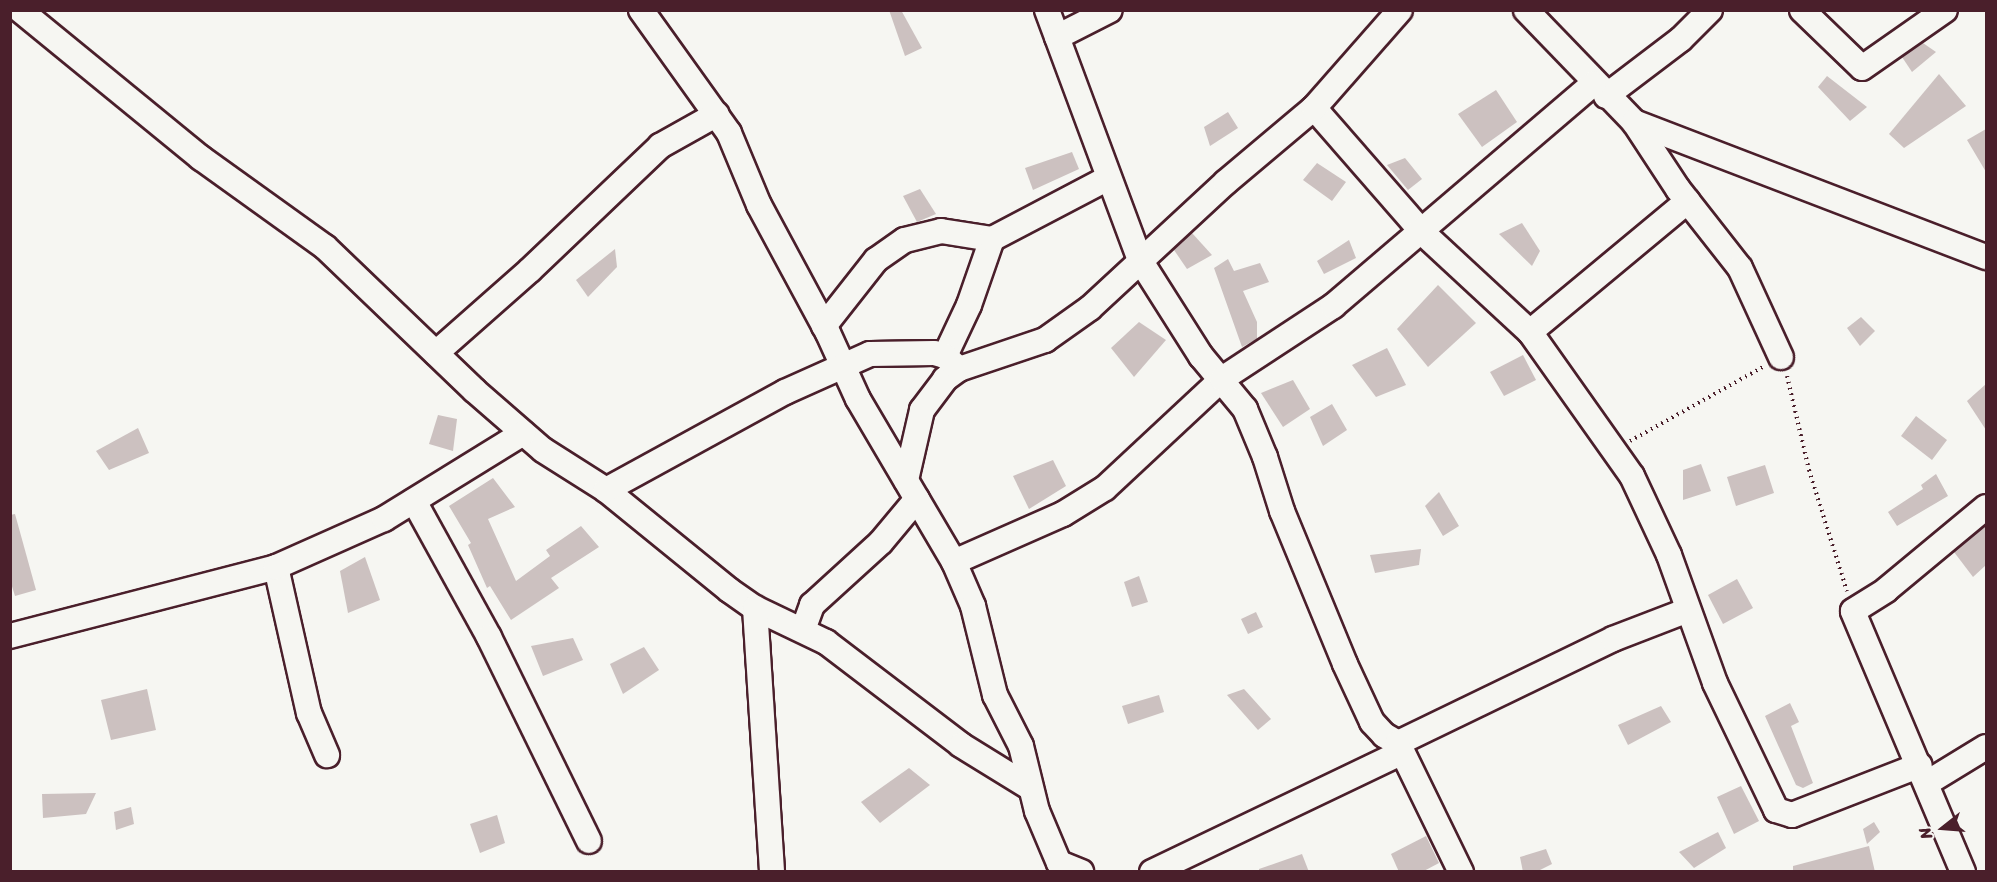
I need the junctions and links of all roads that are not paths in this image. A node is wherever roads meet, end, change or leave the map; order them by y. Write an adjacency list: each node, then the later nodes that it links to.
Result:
1 (20, 10): 23 (street)
2 (641, 10): 13 (street)
3 (1047, 10): 10 (street)
4 (1110, 10): 10 (street)
5 (1400, 10): 12 (street)
6 (1526, 10): 11 (street)
7 (1710, 10): 11 (street)
8 (1802, 10): 9 (street)
9 (1945, 10)
10 (1057, 37): 15 (street)
11 (1600, 90): 14 (street); 17 (street)
12 (1314, 108): 17 (street); 20 (street)
13 (717, 114): 21 (street); 23 (street)
14 (1634, 122): 16 (street); 19 (street)
15 (1108, 178): 18 (street); 20 (street)
16 (1688, 201): 22 (street); 24 (street)
17 (1423, 233): 22 (street); 27 (street)
18 (992, 239): 21 (street); 25 (street)
19 (1986, 257)
20 (1140, 260): 25 (street); 27 (street)
21 (824, 326): 26 (street)
22 (1530, 332): 36 (street)
23 (436, 353): 28 (street)
24 (1781, 357)
25 (952, 363): 26 (street); 29 (street)
26 (843, 366): 29 (street); 30 (street)
27 (1222, 379): 33 (street); 39 (street)
28 (523, 433): 30 (street); 31 (street)
29 (911, 489): 33 (street); 37 (street)
30 (606, 490): 35 (street)
31 (414, 501): 34 (street); 44 (street)
32 (1986, 507): 42 (street)
33 (954, 562): 43 (street)
34 (276, 567): 38 (street); 41 (street)
35 (755, 608): 37 (street); 46 (street)
36 (1688, 610): 39 (street); 42 (street)
37 (803, 630): 43 (street)
38 (10, 636)
39 (1400, 747): 47 (street); 48 (street)
40 (1986, 747): 42 (street)
41 (327, 755)
42 (1923, 774): 49 (street)
43 (1029, 787): 45 (street)
44 (590, 841)
45 (1067, 869)
46 (772, 872)
47 (1152, 872)
48 (1461, 872)
49 (1963, 872)

